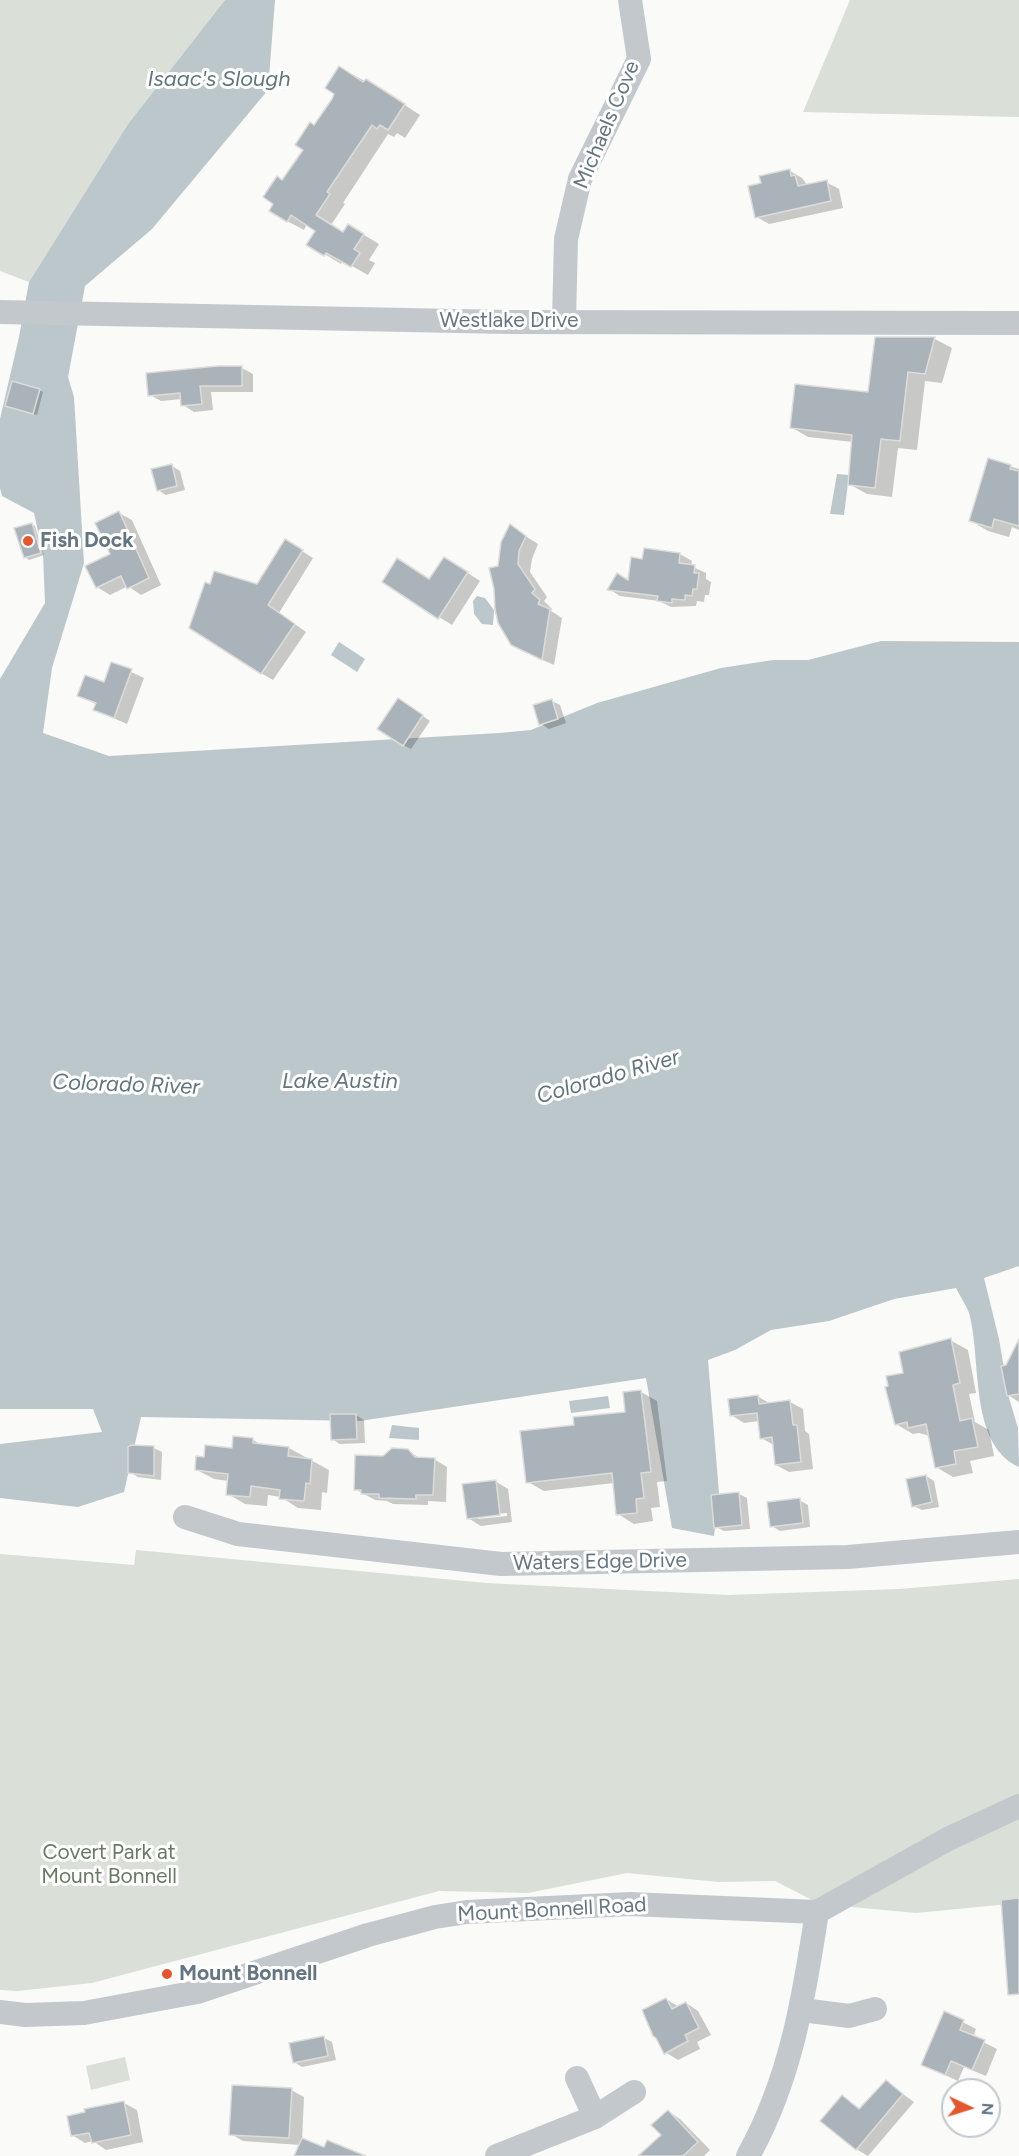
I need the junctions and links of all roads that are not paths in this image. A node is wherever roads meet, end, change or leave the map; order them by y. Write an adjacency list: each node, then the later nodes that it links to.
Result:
1 (630, 0): 3 (street, Michaels Cove)
2 (6, 312): 3 (street, Westlake Drive)
3 (564, 321): 4 (street, Westlake Drive)
4 (1019, 323)
5 (185, 1517): 6 (street, Waters Edge Drive)
6 (1019, 1542)
7 (1019, 1806): 8 (street)
8 (818, 1911): 10 (street); 11 (street, Mount Bonnell Road)
9 (875, 2009): 10 (street)
10 (802, 2010): 16 (street)
11 (0, 2012)
12 (577, 2078): 14 (street)
13 (634, 2092): 14 (street)
14 (595, 2117): 15 (street)
15 (497, 2156)
16 (748, 2156)

